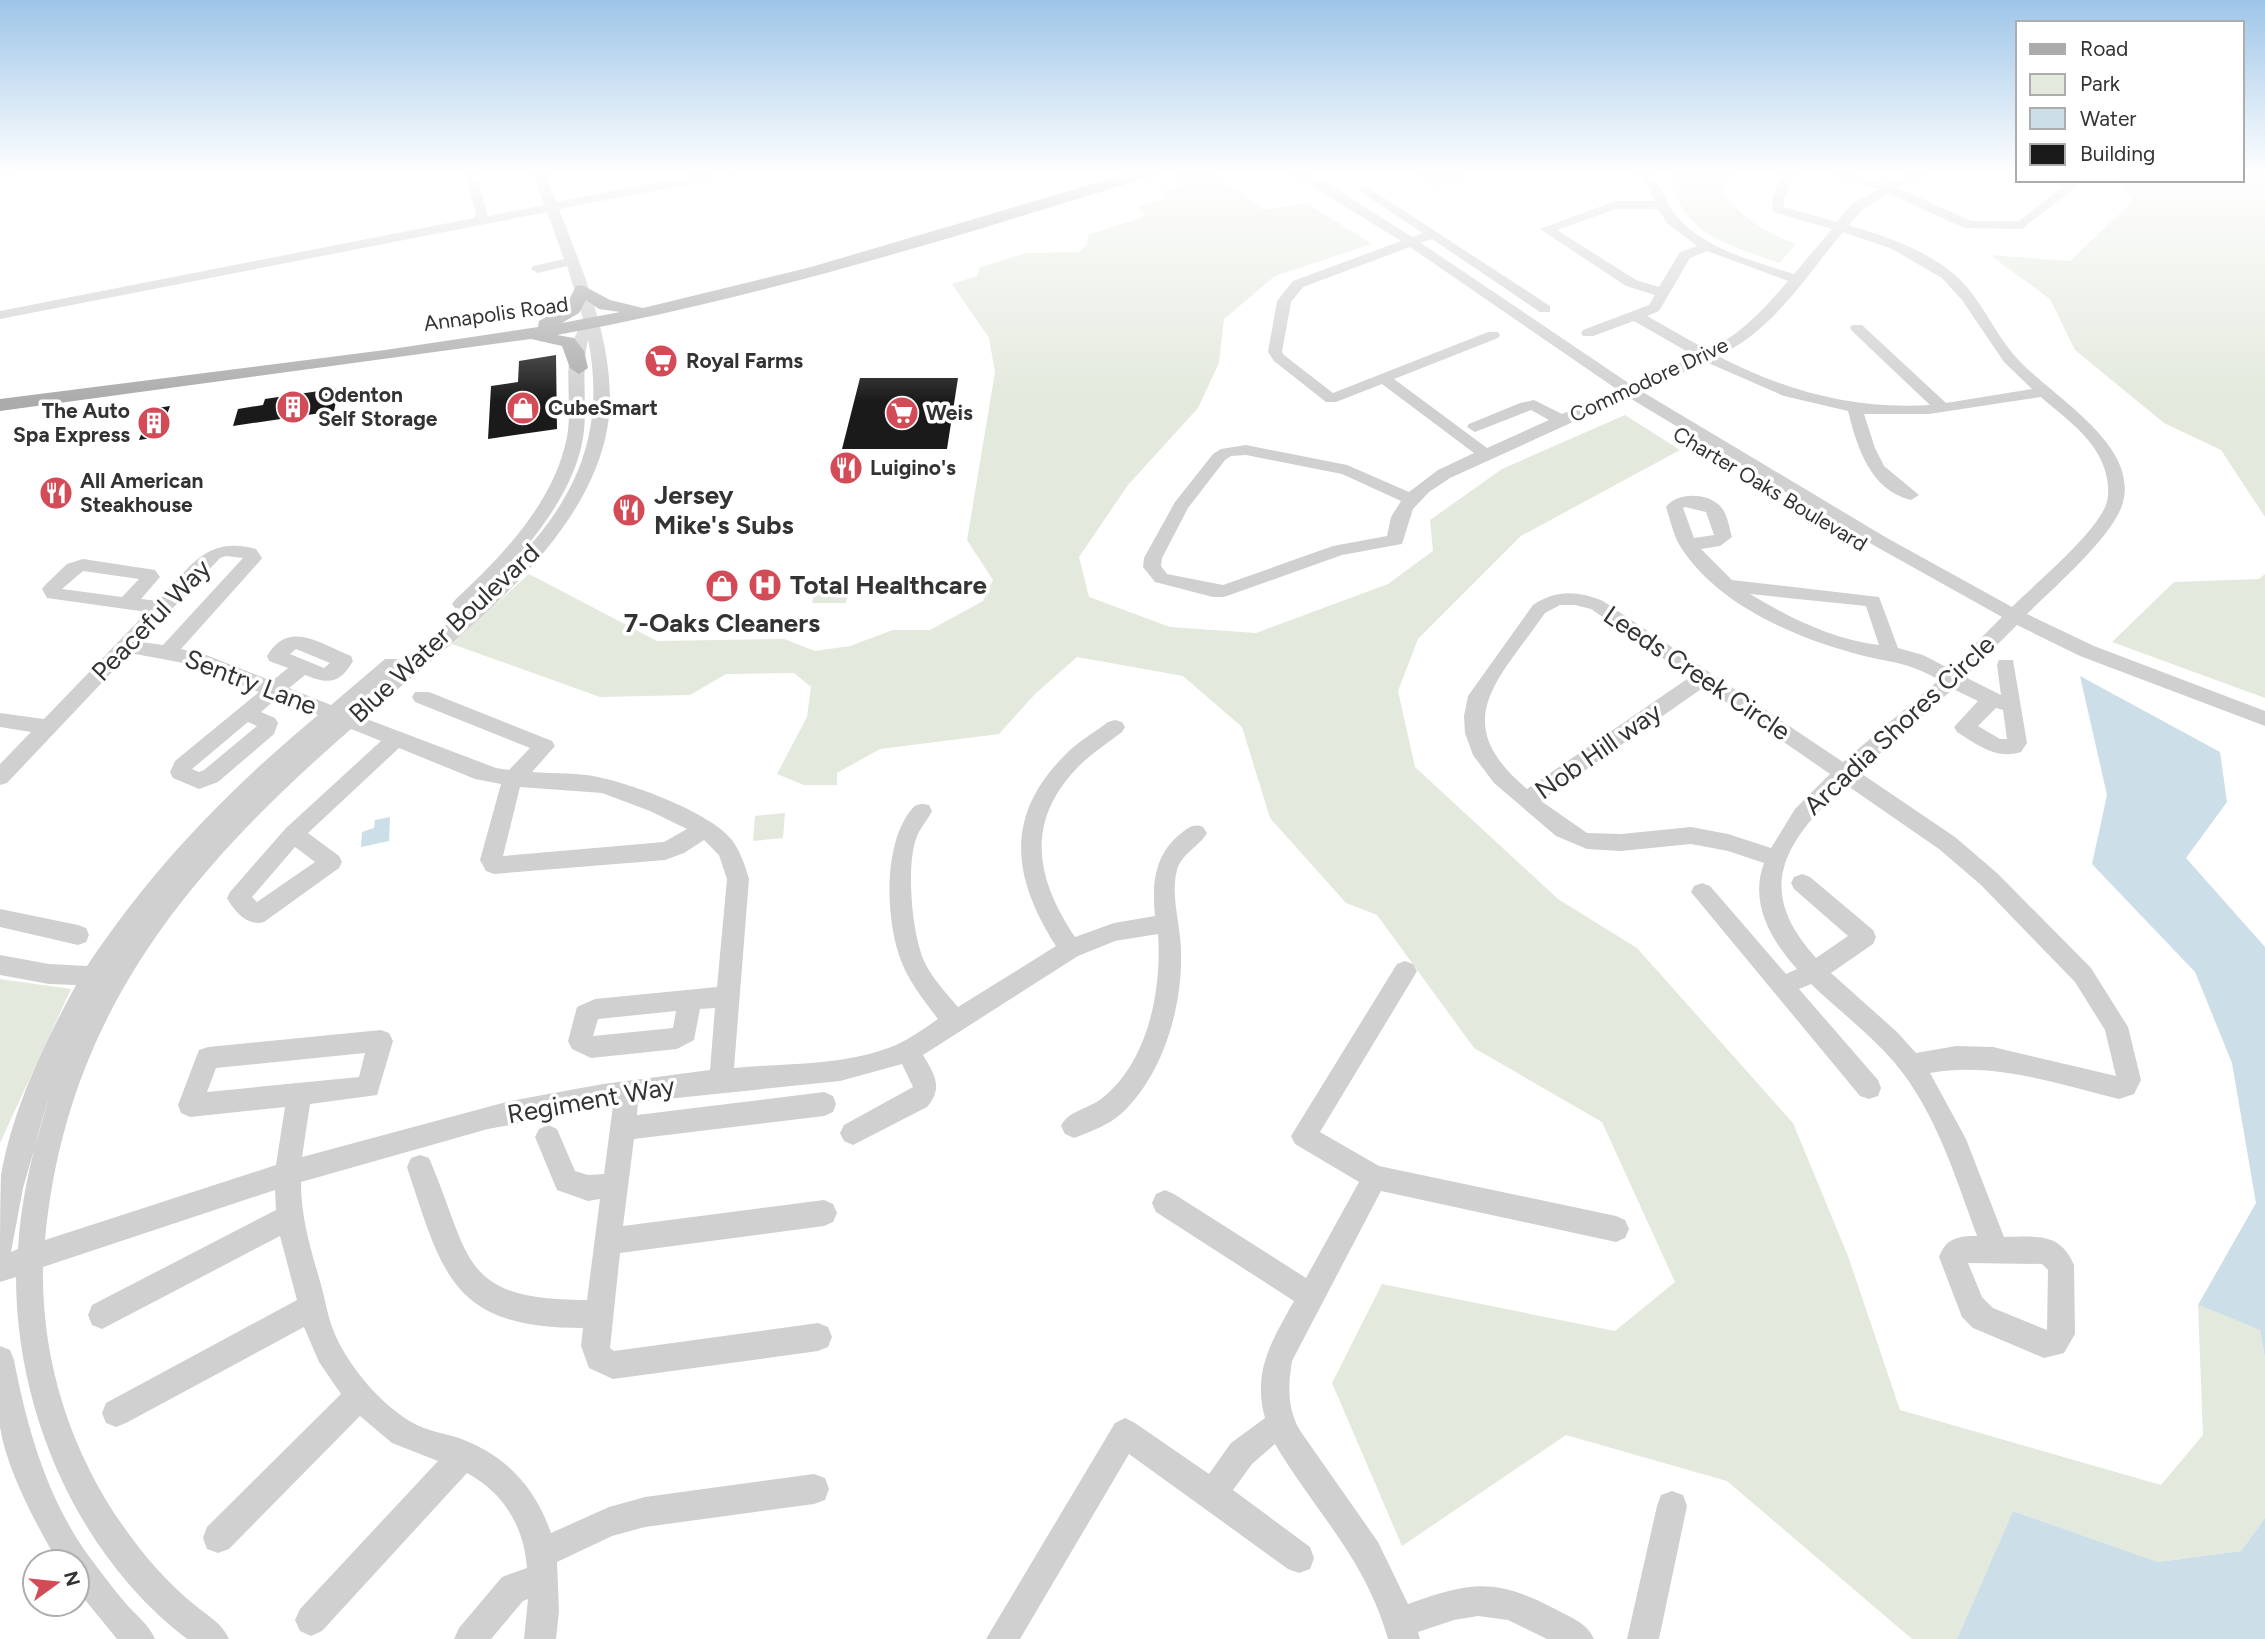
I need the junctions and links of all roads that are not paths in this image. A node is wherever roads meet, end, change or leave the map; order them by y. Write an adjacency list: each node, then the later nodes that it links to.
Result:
1 (340, 248): 19 (street)
2 (566, 248): 12 (street)
3 (897, 248): 18 (main road, Annapolis Road)
4 (1394, 248): 28 (street)
5 (1413, 248): 30 (street, Charter Oaks Boulevard)
6 (1455, 248): 17 (street)
7 (1577, 248): 16 (street)
8 (1702, 248): 16 (street)
9 (1714, 248): 14 (street)
10 (1823, 248): 14 (street, Commodore Drive)
11 (1900, 248): 29 (street, Arcadia Shores Circle)
12 (571, 261): 13 (street); 15 (street)
13 (538, 269)
14 (1796, 279): 26 (street, Commodore Drive)
15 (582, 289): 18 (main road); 21 (street); 24 (main road)
16 (1664, 292): 20 (street)
17 (1545, 309)
18 (658, 310): 21 (main road, Annapolis Road)
19 (0, 315)
20 (1635, 315): 23 (street); 26 (street)
21 (591, 323): 24 (main road, Annapolis Road); 27 (street, Blue Water Boulevard); 56 (street, Blue Water Boulevard)
22 (1857, 328): 33 (street)
23 (1588, 333)
24 (512, 335): 27 (main road); 31 (main road, Annapolis Road)
25 (1493, 335): 28 (street)
26 (1706, 357): 30 (street, Commodore Drive); 32 (street)
27 (579, 368): 56 (street, Blue Water Boulevard)
28 (1384, 379): 36 (street)
29 (2044, 392): 33 (street); 43 (street, Arcadia Shores Circle)
30 (1623, 393): 34 (street, Commodore Drive); 43 (street, Charter Oaks Boulevard)
31 (3, 407)
32 (1855, 407): 33 (street); 37 (street)
33 (1941, 407)
34 (1562, 420): 35 (street); 36 (street, Commodore Drive)
35 (1475, 427)
36 (1485, 454): 38 (street, Commodore Drive)
37 (1911, 495)
38 (1412, 500): 38 (street, Commodore Drive)
39 (1687, 544): 40 (street)
40 (1725, 586): 46 (street); 46 (street)
41 (127, 603): 41 (street); 42 (street)
42 (162, 608): 44 (street, Peaceful Way); 45 (street, Peaceful Way)
43 (2010, 621): 50 (street, Arcadia Shores Circle); 57 (street, Charter Oaks Boulevard); 61 (street, Charter Oaks Boulevard)
44 (125, 646): 45 (street, Sentry Lane); 59 (street, Peaceful Way)
45 (167, 652): 51 (street, Sentry Lane)
46 (1891, 654): 50 (street)
47 (2006, 665): 54 (street)
48 (303, 666): 51 (street)
49 (1704, 677): 63 (street, Leeds Creek Circle); 66 (street, Nob Hill way); 66 (street, Leeds Creek Circle)
50 (1952, 679): 53 (street); 63 (street, Arcadia Shores Circle)
51 (274, 690): 55 (street); 56 (street, Sentry Lane)
52 (422, 697): 65 (street)
53 (1991, 701): 54 (street); 54 (street)
54 (2011, 705)
55 (246, 713)
56 (342, 717): 62 (street, Sentry Lane); 81 (street, Blue Water Boulevard); 108 (street, Blue Water Boulevard)
57 (2265, 719)
58 (0, 720): 59 (street)
59 (48, 727): 64 (street, Peaceful Way)
60 (1115, 727): 77 (street)
61 (2265, 733)
62 (396, 739): 65 (street, Sentry Lane); 70 (street)
63 (1844, 772): 71 (street, Arcadia Shores Circle); 87 (street, Leeds Creek Circle)
64 (0, 778)
65 (512, 780): 68 (street, Sentry Lane); 68 (street)
66 (1527, 800): 71 (street, Leeds Creek Circle)
67 (922, 811): 85 (street)
68 (705, 829): 83 (street, Sentry Lane)
69 (1196, 833): 75 (street)
70 (293, 834)
71 (1776, 859): 80 (street, Arcadia Shores Circle)
72 (1802, 883): 80 (street)
73 (1702, 892): 82 (street)
74 (0, 918): 76 (street)
75 (1167, 923): 77 (street, Regiment Way); 93 (street)
76 (78, 935)
77 (1070, 949): 85 (street, Regiment Way)
78 (0, 965): 81 (street)
79 (1405, 971): 99 (street)
80 (1815, 971): 82 (street); 87 (street, Arcadia Shores Circle)
81 (94, 976): 106 (street, Blue Water Boulevard)
82 (1783, 986): 89 (street)
83 (729, 996): 84 (street); 88 (street, Sentry Lane)
84 (690, 1000)
85 (955, 1022): 86 (street, Regiment Way)
86 (908, 1051): 88 (street, Regiment Way); 95 (street)
87 (1911, 1065): 107 (street, Arcadia Shores Circle)
88 (721, 1080): 90 (street, Regiment Way)
89 (1869, 1088)
90 (627, 1092): 94 (street); 98 (street, Regiment Way)
91 (301, 1094): 91 (street); 98 (street)
92 (824, 1104): 94 (street)
93 (1074, 1126)
94 (623, 1128): 100 (street)
95 (853, 1133)
96 (548, 1137): 100 (street)
97 (420, 1167): 112 (street)
98 (290, 1172): 103 (street); 108 (street, Regiment Way)
99 (1376, 1177): 104 (street); 110 (street)
100 (616, 1185): 105 (street)
101 (1165, 1203): 110 (street)
102 (824, 1213): 105 (street)
103 (289, 1217): 111 (street); 113 (street)
104 (1616, 1229)
105 (608, 1241): 112 (street)
106 (0, 1247)
107 (1996, 1250): 107 (street)
108 (31, 1258): 109 (street, Regiment Way); 131 (street, Blue Water Boulevard)
109 (0, 1269)
110 (1310, 1296): 118 (street)
111 (313, 1307): 116 (street); 117 (street)
112 (599, 1314): 114 (street)
113 (102, 1315)
114 (818, 1337)
115 (0, 1360): 124 (street)
116 (359, 1396): 119 (street); 123 (street)
117 (116, 1413)
118 (1281, 1425): 121 (street); 129 (street)
119 (464, 1455): 126 (street); 128 (street)
120 (814, 1489): 126 (street)
121 (1214, 1495): 125 (street); 134 (street)
122 (1672, 1506): 136 (street)
123 (218, 1538)
124 (67, 1548)
125 (1299, 1558)
126 (543, 1566): 132 (street); 133 (street)
127 (91, 1583): 130 (street)
128 (311, 1620)
129 (1402, 1631): 135 (street)
130 (139, 1639)
131 (213, 1639)
132 (470, 1639)
133 (540, 1639)
134 (1002, 1639)
135 (1578, 1639)
136 (1643, 1639)

